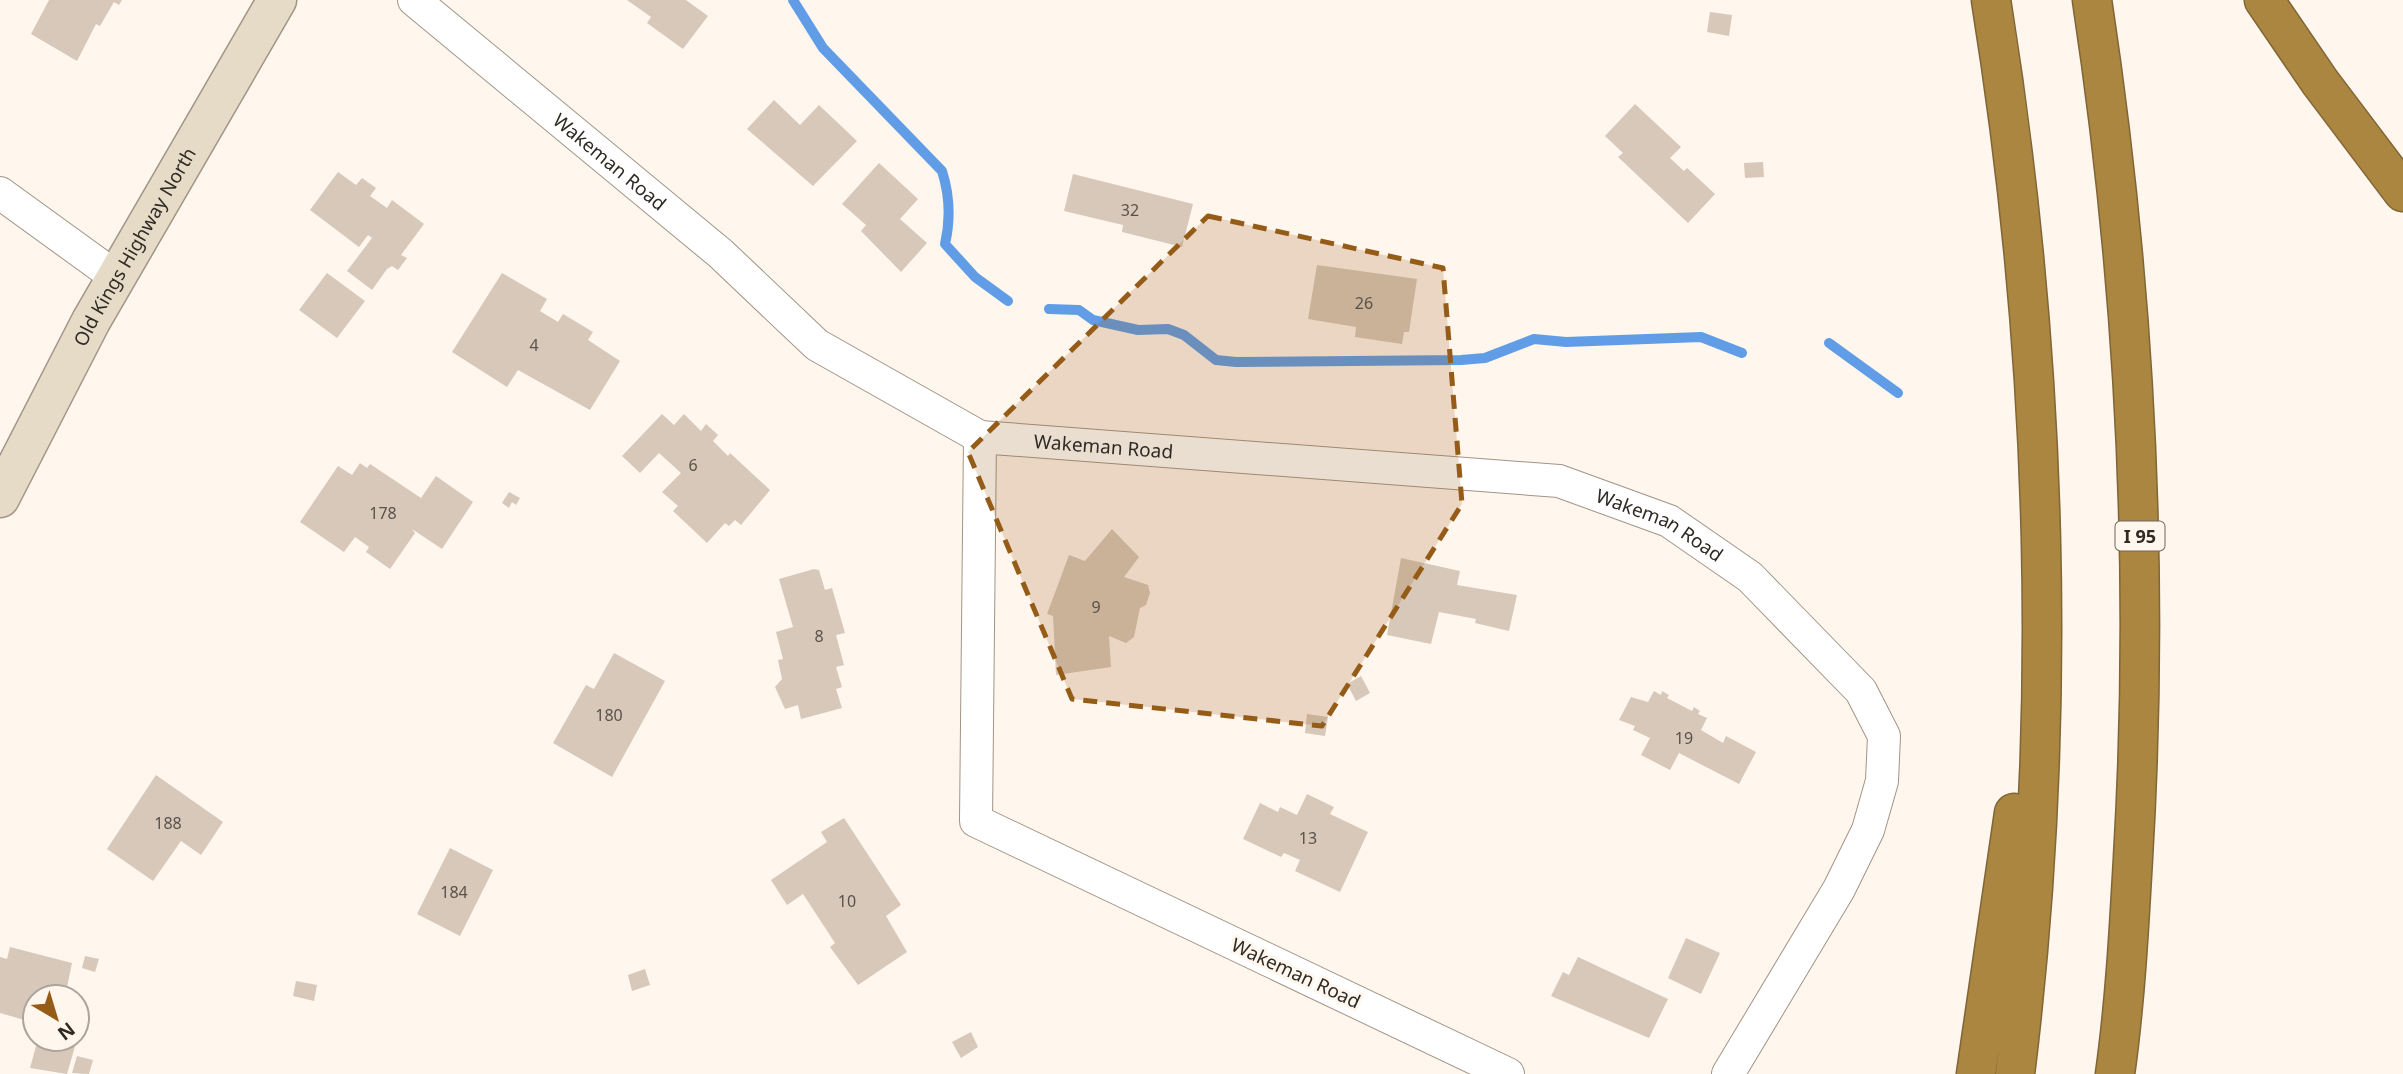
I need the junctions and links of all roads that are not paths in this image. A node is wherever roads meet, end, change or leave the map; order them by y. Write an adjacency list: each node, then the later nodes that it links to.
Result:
1 (276, 0): 10 (main road, Old Kings Highway North)
2 (414, 0): 11 (street, Wakeman Road)
3 (1982, 0): 7 (highway)
4 (1991, 0): 7 (highway)
5 (2092, 0): 18 (highway, I 95)
6 (2264, 0): 8 (highway)
7 (2004, 79): 13 (highway)
8 (2403, 192)
9 (0, 193): 10 (street)
10 (116, 277): 12 (main road, Old Kings Highway North)
11 (980, 437): 14 (street, Wakeman Road); 15 (street, Wakeman Road)
12 (0, 498)
13 (2042, 621): 16 (highway); 17 (highway)
14 (1508, 1074)
15 (1728, 1074)
16 (1976, 1074)
17 (2015, 1074)
18 (2115, 1074)

